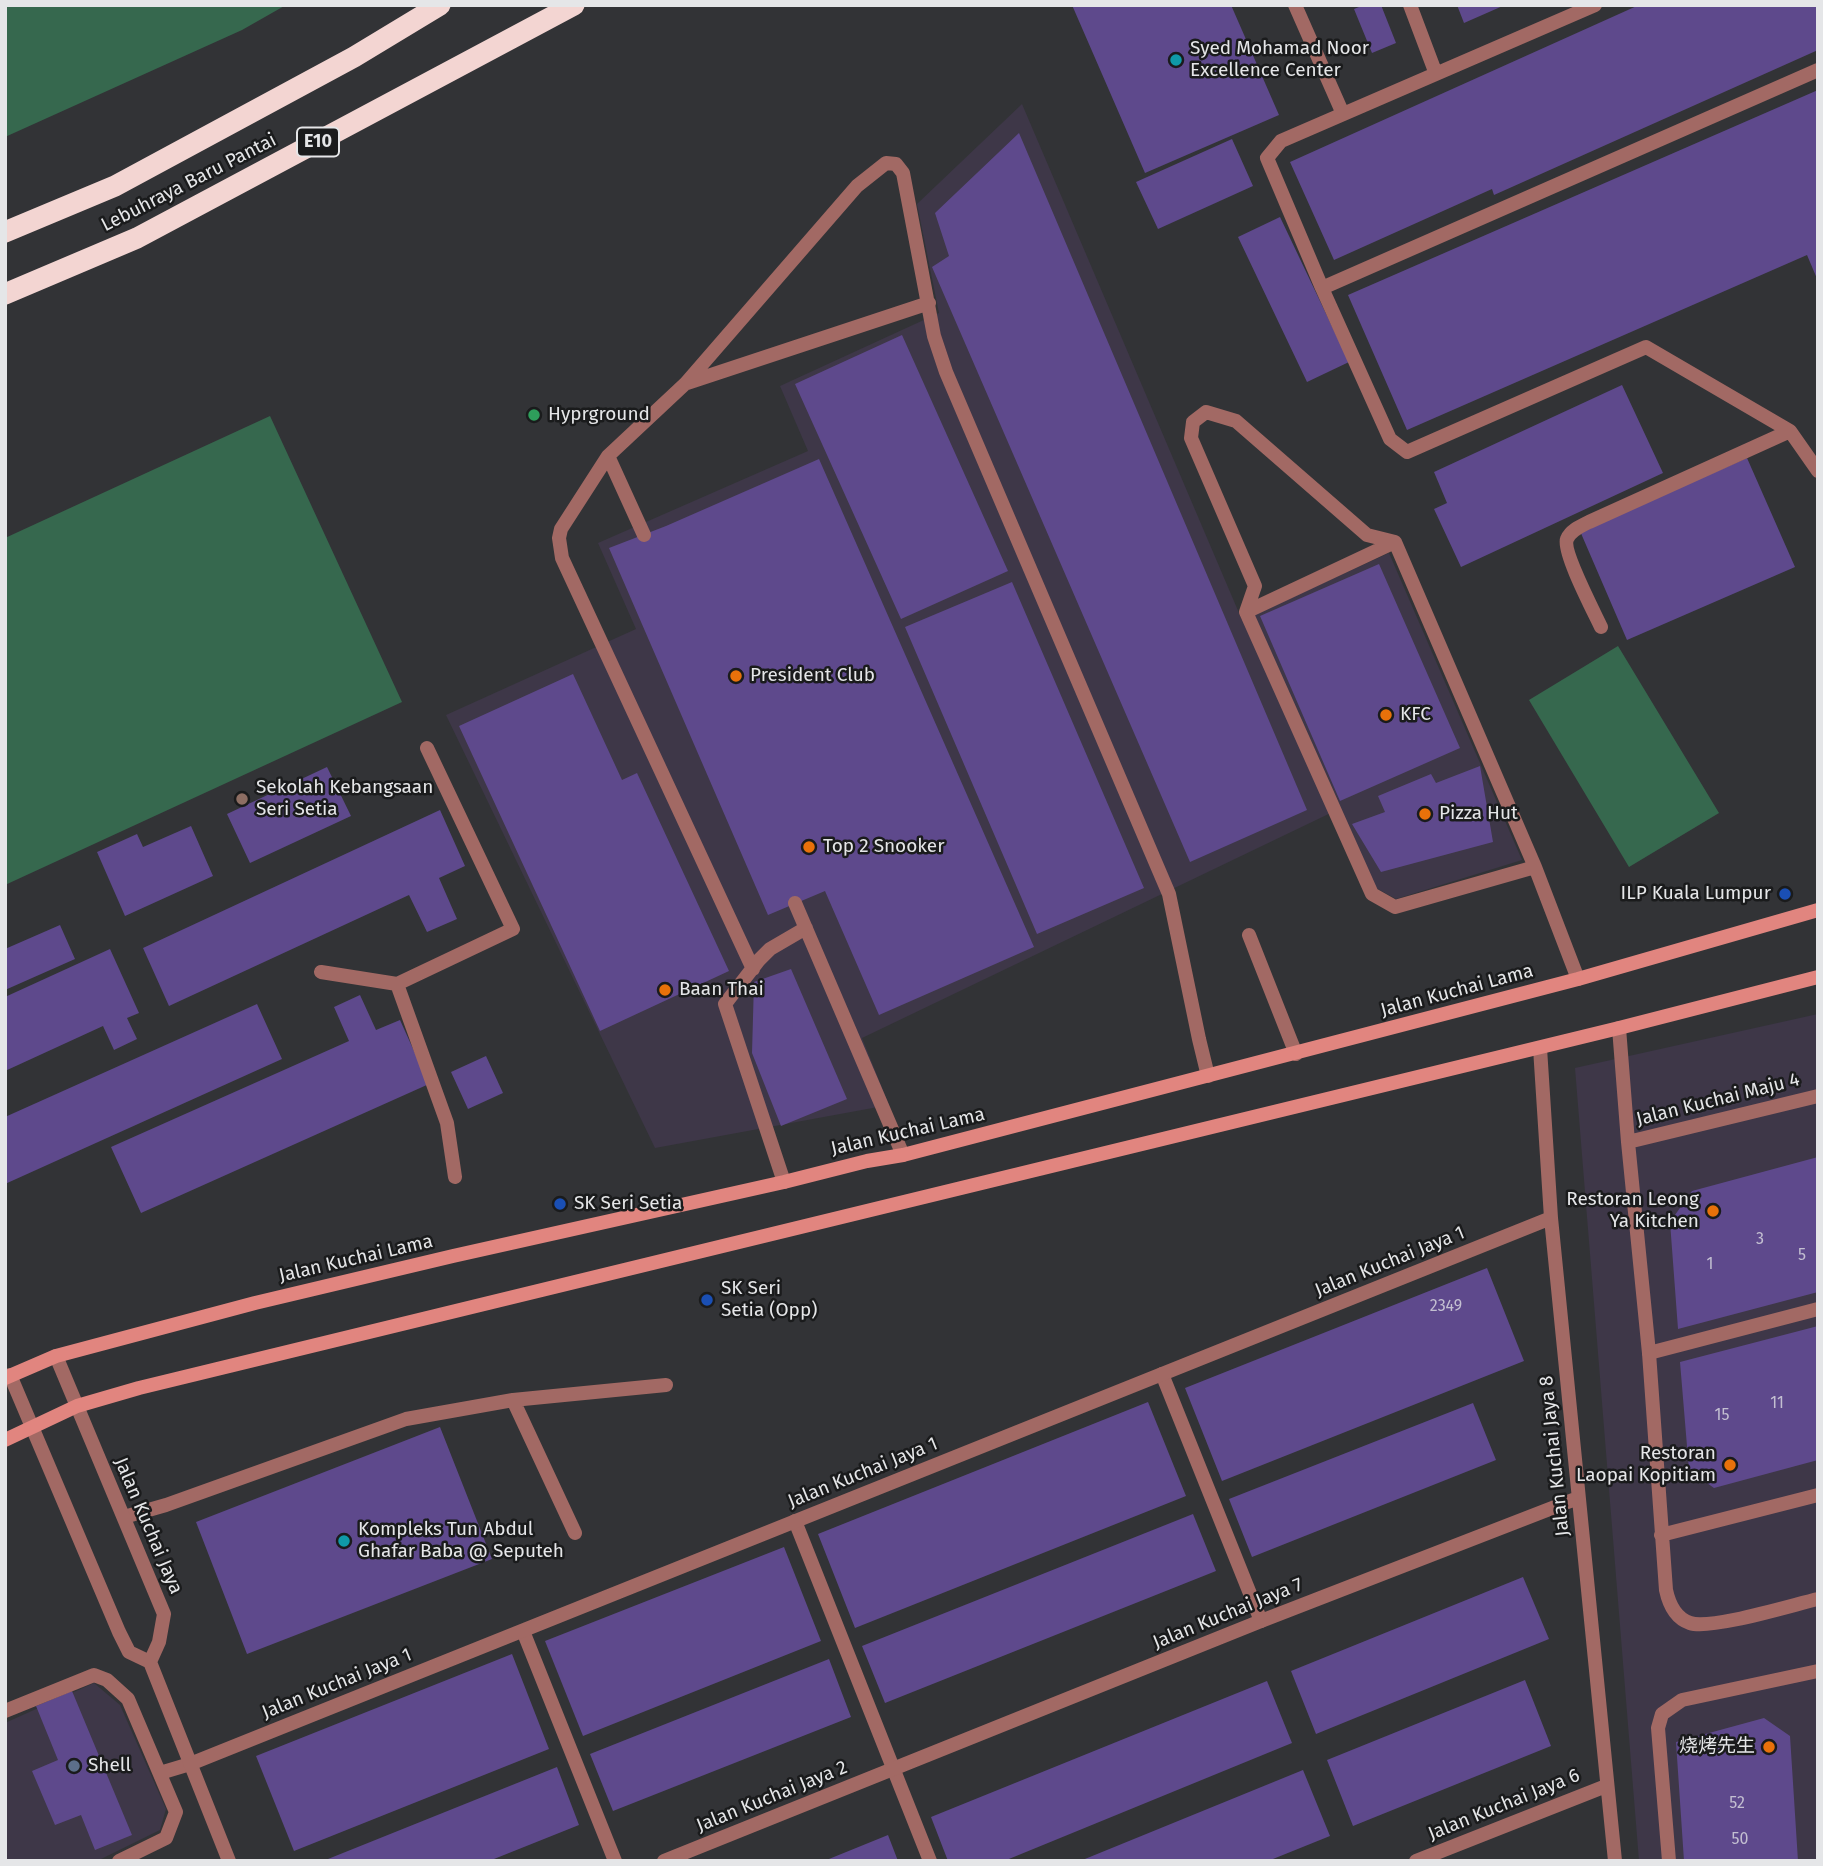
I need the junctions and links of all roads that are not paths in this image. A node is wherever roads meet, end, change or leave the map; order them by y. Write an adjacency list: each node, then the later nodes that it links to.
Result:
1 (440, 5): 9 (highway, Lebuhraya Baru Pantai)
2 (574, 5): 11 (highway, Lebuhraya Baru Pantai / E10)
3 (1295, 5): 8 (street)
4 (1410, 5): 7 (street)
5 (1595, 5): 7 (street)
6 (1818, 70): 10 (street)
7 (1436, 74): 8 (street)
8 (1343, 114): 10 (street)
9 (5, 232)
10 (1322, 288): 14 (street)
11 (5, 294)
12 (929, 303): 13 (street); 13 (street); 35 (street)
13 (686, 383): 15 (street)
14 (1790, 431): 16 (street); 20 (street)
15 (608, 456): 17 (street); 27 (street)
16 (1818, 471)
17 (643, 535)
18 (1395, 542): 19 (street); 19 (street); 22 (street)
19 (1246, 612): 22 (street)
20 (1601, 627)
21 (428, 748): 31 (street)
22 (1535, 867): 30 (street)
23 (795, 903): 25 (street)
24 (1818, 910): 30 (main road, Jalan Kuchai Lama)
25 (806, 928): 27 (street); 38 (street)
26 (1249, 935): 34 (street)
27 (752, 969): 40 (street)
28 (321, 972): 31 (street)
29 (1818, 977): 32 (main road)
30 (1578, 979): 34 (main road, Jalan Kuchai Lama)
31 (397, 985): 39 (street)
32 (1619, 1028): 33 (main road); 37 (street)
33 (1540, 1048): 41 (street, Jalan Kuchai Jaya 8); 49 (main road)
34 (1296, 1054): 35 (main road, Jalan Kuchai Lama)
35 (1208, 1076): 38 (main road, Jalan Kuchai Lama)
36 (1818, 1096): 37 (street, Jalan Kuchai Maju 4)
37 (1628, 1142): 43 (street)
38 (903, 1155): 40 (main road, Jalan Kuchai Lama)
39 (455, 1177)
40 (784, 1182): 44 (main road, Jalan Kuchai Lama)
41 (1551, 1218): 45 (street, Jalan Kuchai Jaya 1); 53 (street, Jalan Kuchai Jaya 8)
42 (1818, 1309): 43 (street)
43 (1649, 1353): 57 (street)
44 (56, 1356): 46 (main road, Jalan Kuchai Lama); 49 (street, Jalan Kuchai Jaya)
45 (1162, 1374): 55 (street, Jalan Kuchai Jaya 1); 59 (street)
46 (8, 1377): 50 (street)
47 (666, 1385): 48 (street)
48 (513, 1400): 54 (street); 56 (street)
49 (76, 1406): 50 (main road); 54 (street, Jalan Kuchai Jaya)
50 (32, 1427): 51 (main road); 61 (street)
51 (5, 1440)
52 (1818, 1495): 57 (street)
53 (1578, 1498): 59 (street, Jalan Kuchai Jaya 7); 67 (street, Jalan Kuchai Jaya 8)
54 (124, 1517): 61 (street, Jalan Kuchai Jaya)
55 (794, 1521): 60 (street, Jalan Kuchai Jaya 1); 65 (street)
56 (575, 1533)
57 (1661, 1535): 58 (street)
58 (1818, 1599)
59 (1261, 1621): 65 (street, Jalan Kuchai Jaya 7)
60 (523, 1631): 64 (street, Jalan Kuchai Jaya 1); 70 (street)
61 (150, 1662): 64 (street)
62 (1818, 1671): 75 (street)
63 (5, 1711): 66 (street)
64 (191, 1764): 66 (street, Jalan Kuchai Jaya 1); 69 (street)
65 (894, 1769): 71 (street, Jalan Kuchai Jaya 2); 72 (street)
66 (160, 1773): 68 (street)
67 (1606, 1786): 73 (street, Jalan Kuchai Jaya 6); 74 (street, Jalan Kuchai Jaya 8)
68 (119, 1861)
69 (229, 1861)
70 (615, 1861)
71 (664, 1861)
72 (930, 1861)
73 (1416, 1861)
74 (1615, 1861)
75 (1669, 1861)

